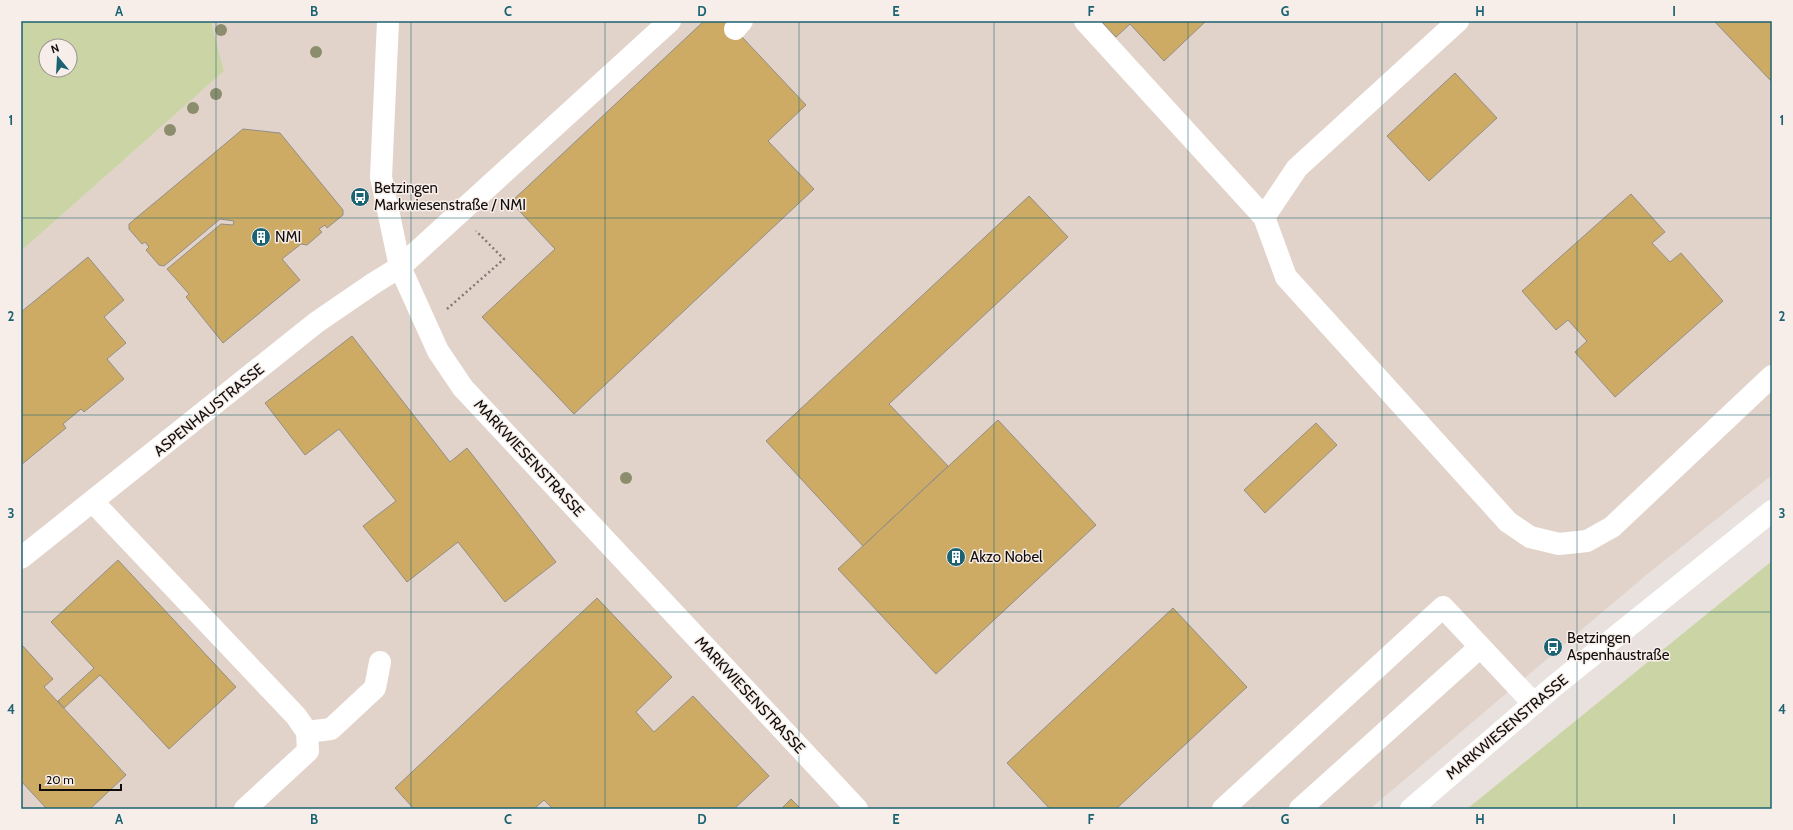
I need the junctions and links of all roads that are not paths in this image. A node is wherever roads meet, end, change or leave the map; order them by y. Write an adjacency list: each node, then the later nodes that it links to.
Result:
1 (388, 21): 6 (street, MARKWIESENSTRASSE)
2 (670, 21): 6 (street, ASPENHAUSTRASSE)
3 (1085, 21): 5 (street)
4 (1458, 21): 5 (street)
5 (1264, 217): 7 (street)
6 (400, 267): 8 (street, ASPENHAUSTRASSE); 16 (street, MARKWIESENSTRASSE)
7 (1772, 376)
8 (93, 502): 10 (street, ASPENHAUSTRASSE); 14 (street)
9 (1772, 511): 13 (street, MARKWIESENSTRASSE)
10 (21, 558)
11 (1480, 648): 13 (street); 17 (street); 18 (street)
12 (380, 662): 14 (street)
13 (1534, 704): 19 (street, MARKWIESENSTRASSE)
14 (308, 732): 15 (street)
15 (245, 809)
16 (857, 809)
17 (1223, 809)
18 (1300, 809)
19 (1411, 809)

